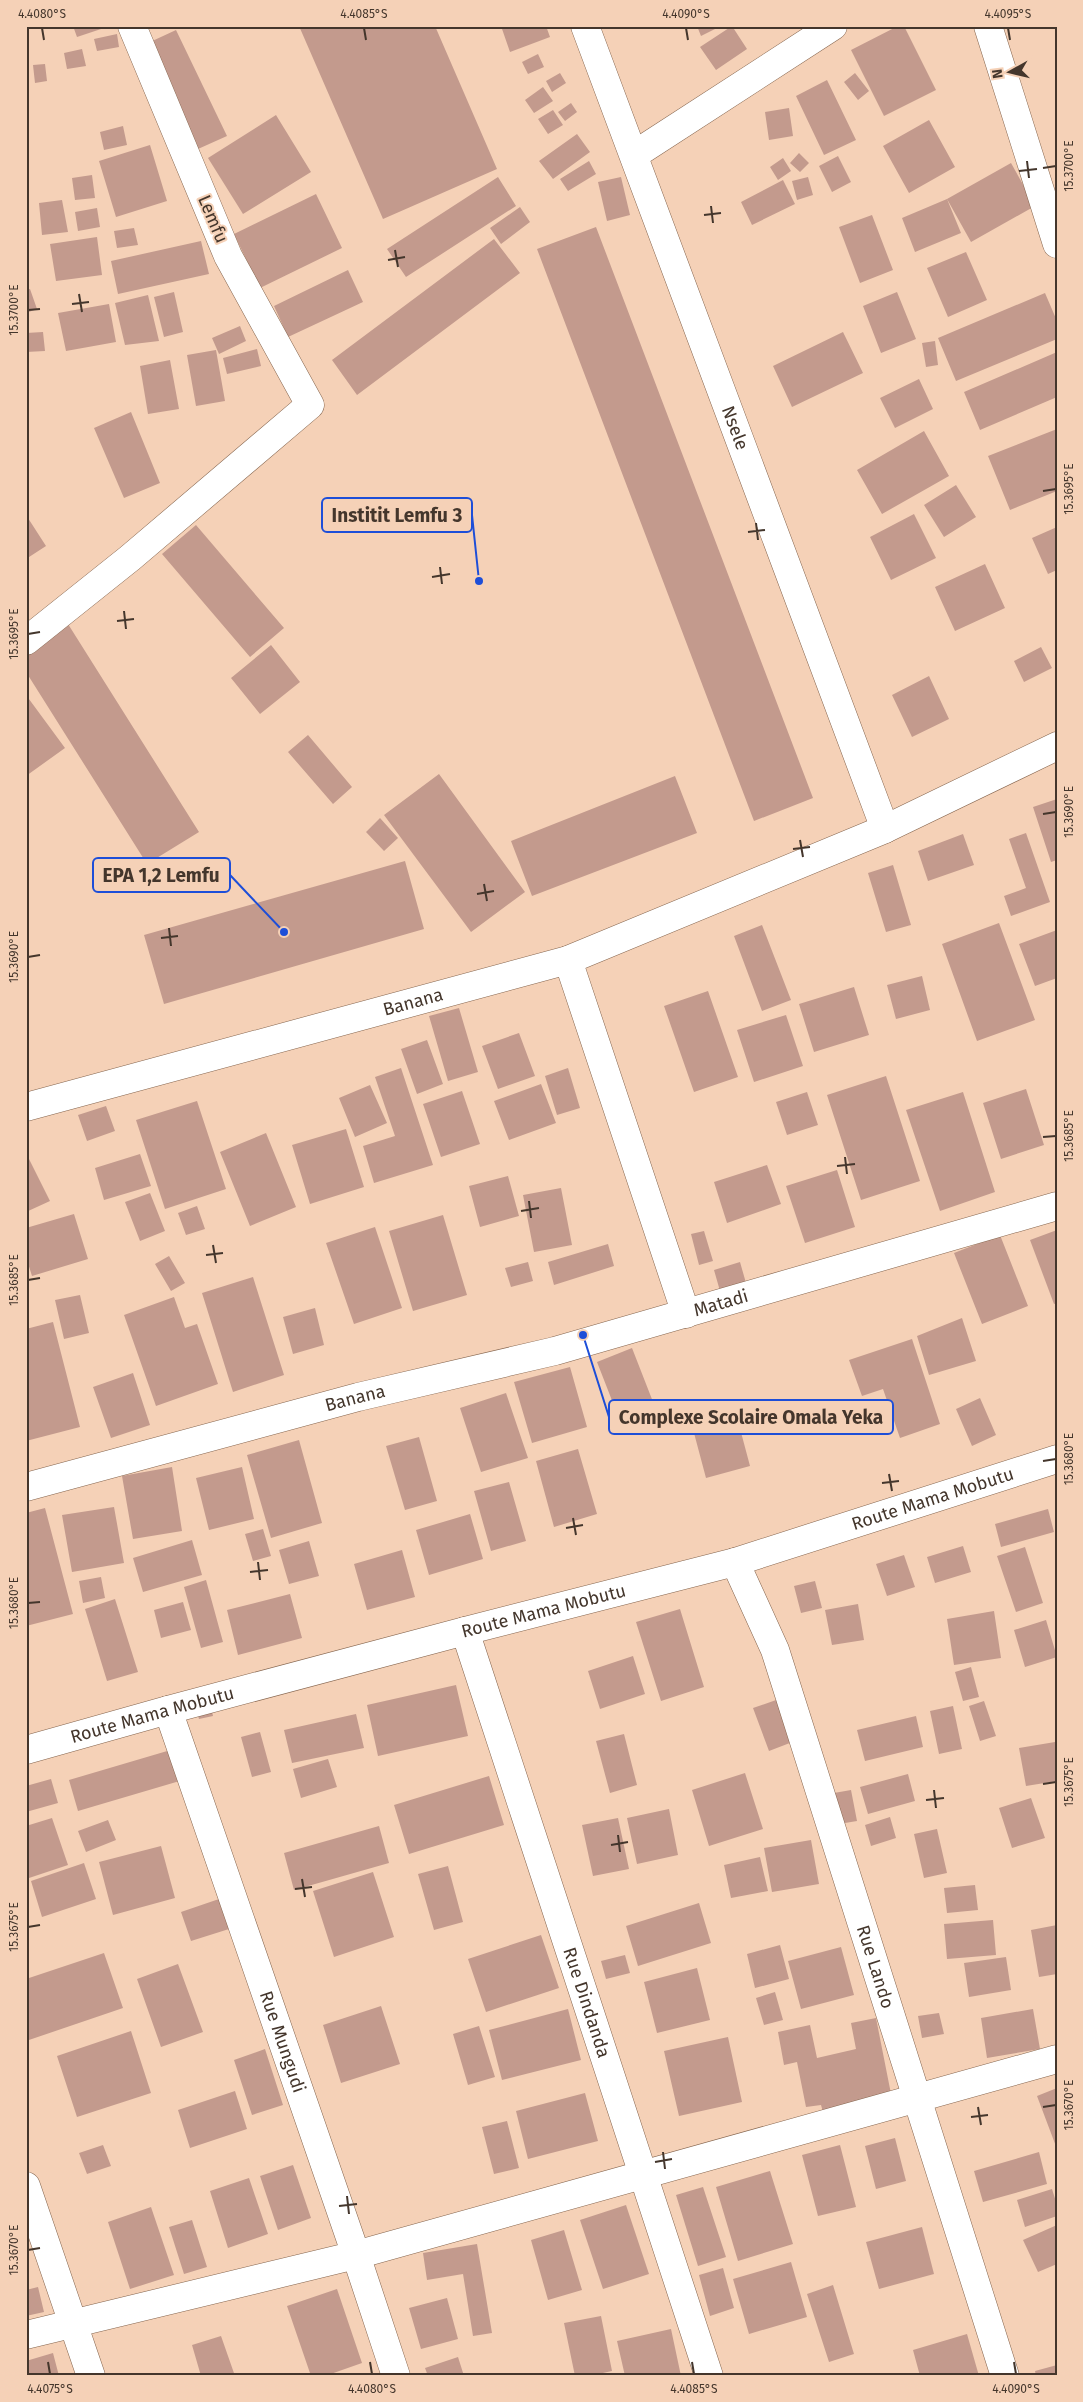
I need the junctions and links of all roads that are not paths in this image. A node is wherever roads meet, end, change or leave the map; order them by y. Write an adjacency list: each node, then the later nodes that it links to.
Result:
1 (132, 26): 7 (street, Lemfu)
2 (585, 26): 5 (street, Nsele)
3 (833, 26): 5 (street)
4 (988, 26): 6 (street)
5 (634, 155): 9 (street, Nsele)
6 (1057, 244)
7 (26, 641)
8 (1057, 746): 9 (street, Banana)
9 (885, 829): 10 (street, Banana)
10 (568, 960): 11 (street, Banana); 13 (street, Matadi)
11 (26, 1107)
12 (1057, 1206): 13 (street, Matadi)
13 (686, 1314): 15 (street, Banana)
14 (1057, 1460): 16 (street, Route Mama Mobutu)
15 (26, 1487)
16 (735, 1562): 17 (street, Route Mama Mobutu); 21 (street, Rue Lando)
17 (465, 1630): 18 (street, Route Mama Mobutu); 22 (street, Rue Dindanda)
18 (168, 1710): 19 (street, Route Mama Mobutu); 24 (street, Rue Mungudi)
19 (26, 1750)
20 (1057, 2059): 21 (street)
21 (916, 2097): 22 (street); 30 (street, Rue Lando)
22 (641, 2175): 24 (street); 29 (street, Rue Dindanda)
23 (26, 2186): 25 (street)
24 (356, 2255): 25 (street); 28 (street, Rue Mungudi)
25 (73, 2322): 26 (street); 27 (street)
26 (26, 2335)
27 (91, 2376)
28 (396, 2376)
29 (709, 2376)
30 (1005, 2376)

